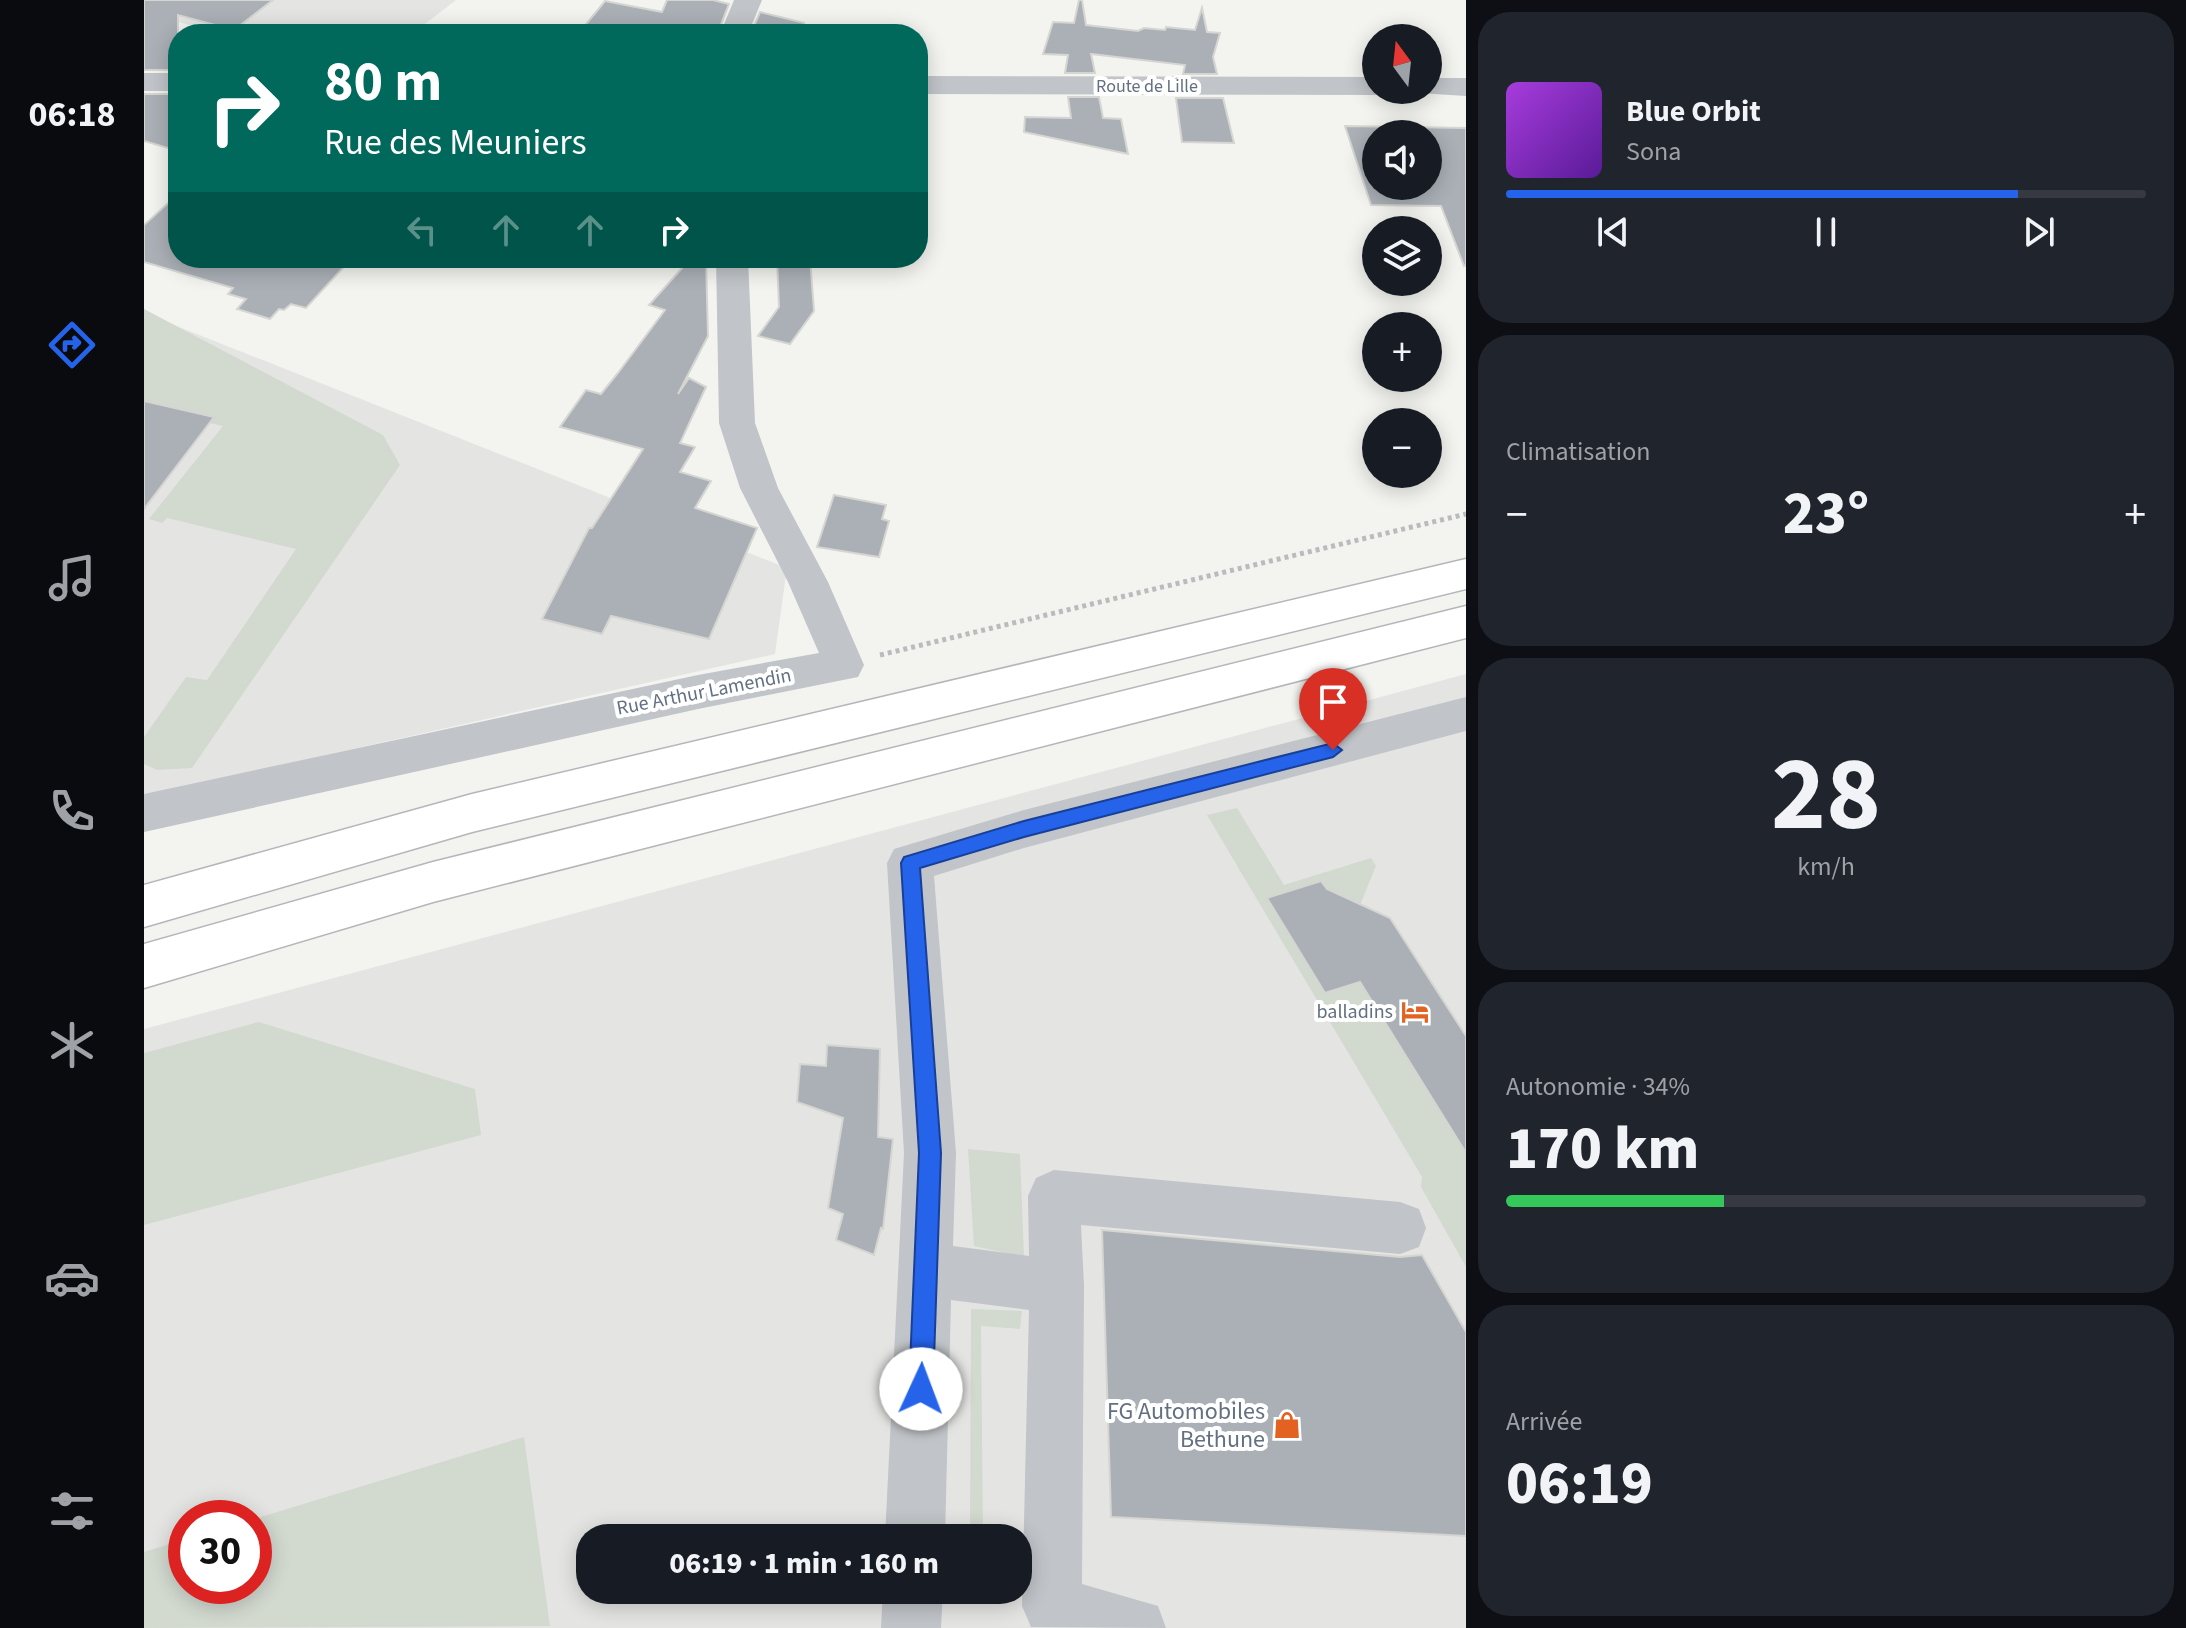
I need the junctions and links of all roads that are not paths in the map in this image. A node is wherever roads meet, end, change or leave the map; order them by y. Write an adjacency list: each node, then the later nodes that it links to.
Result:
1 (748, 0): 2 (street)
2 (738, 24)
3 (144, 82): 4 (street)
4 (168, 82)
5 (928, 85): 6 (street, Route de Lille)
6 (1362, 86)
7 (1442, 87): 8 (street)
8 (1466, 87)
9 (732, 268): 13 (street, Rue Arthur Lamendin)
10 (1466, 574): 14 (highway)
11 (1466, 622): 15 (highway)
12 (1466, 714): 17 (street)
13 (144, 813)
14 (144, 906)
15 (144, 966)
16 (1400, 1228): 18 (street)
17 (926, 1270): 18 (street); 19 (street)
18 (1057, 1286): 22 (street)
19 (916, 1524)
20 (912, 1604): 21 (street)
21 (911, 1628)
22 (1136, 1628)

